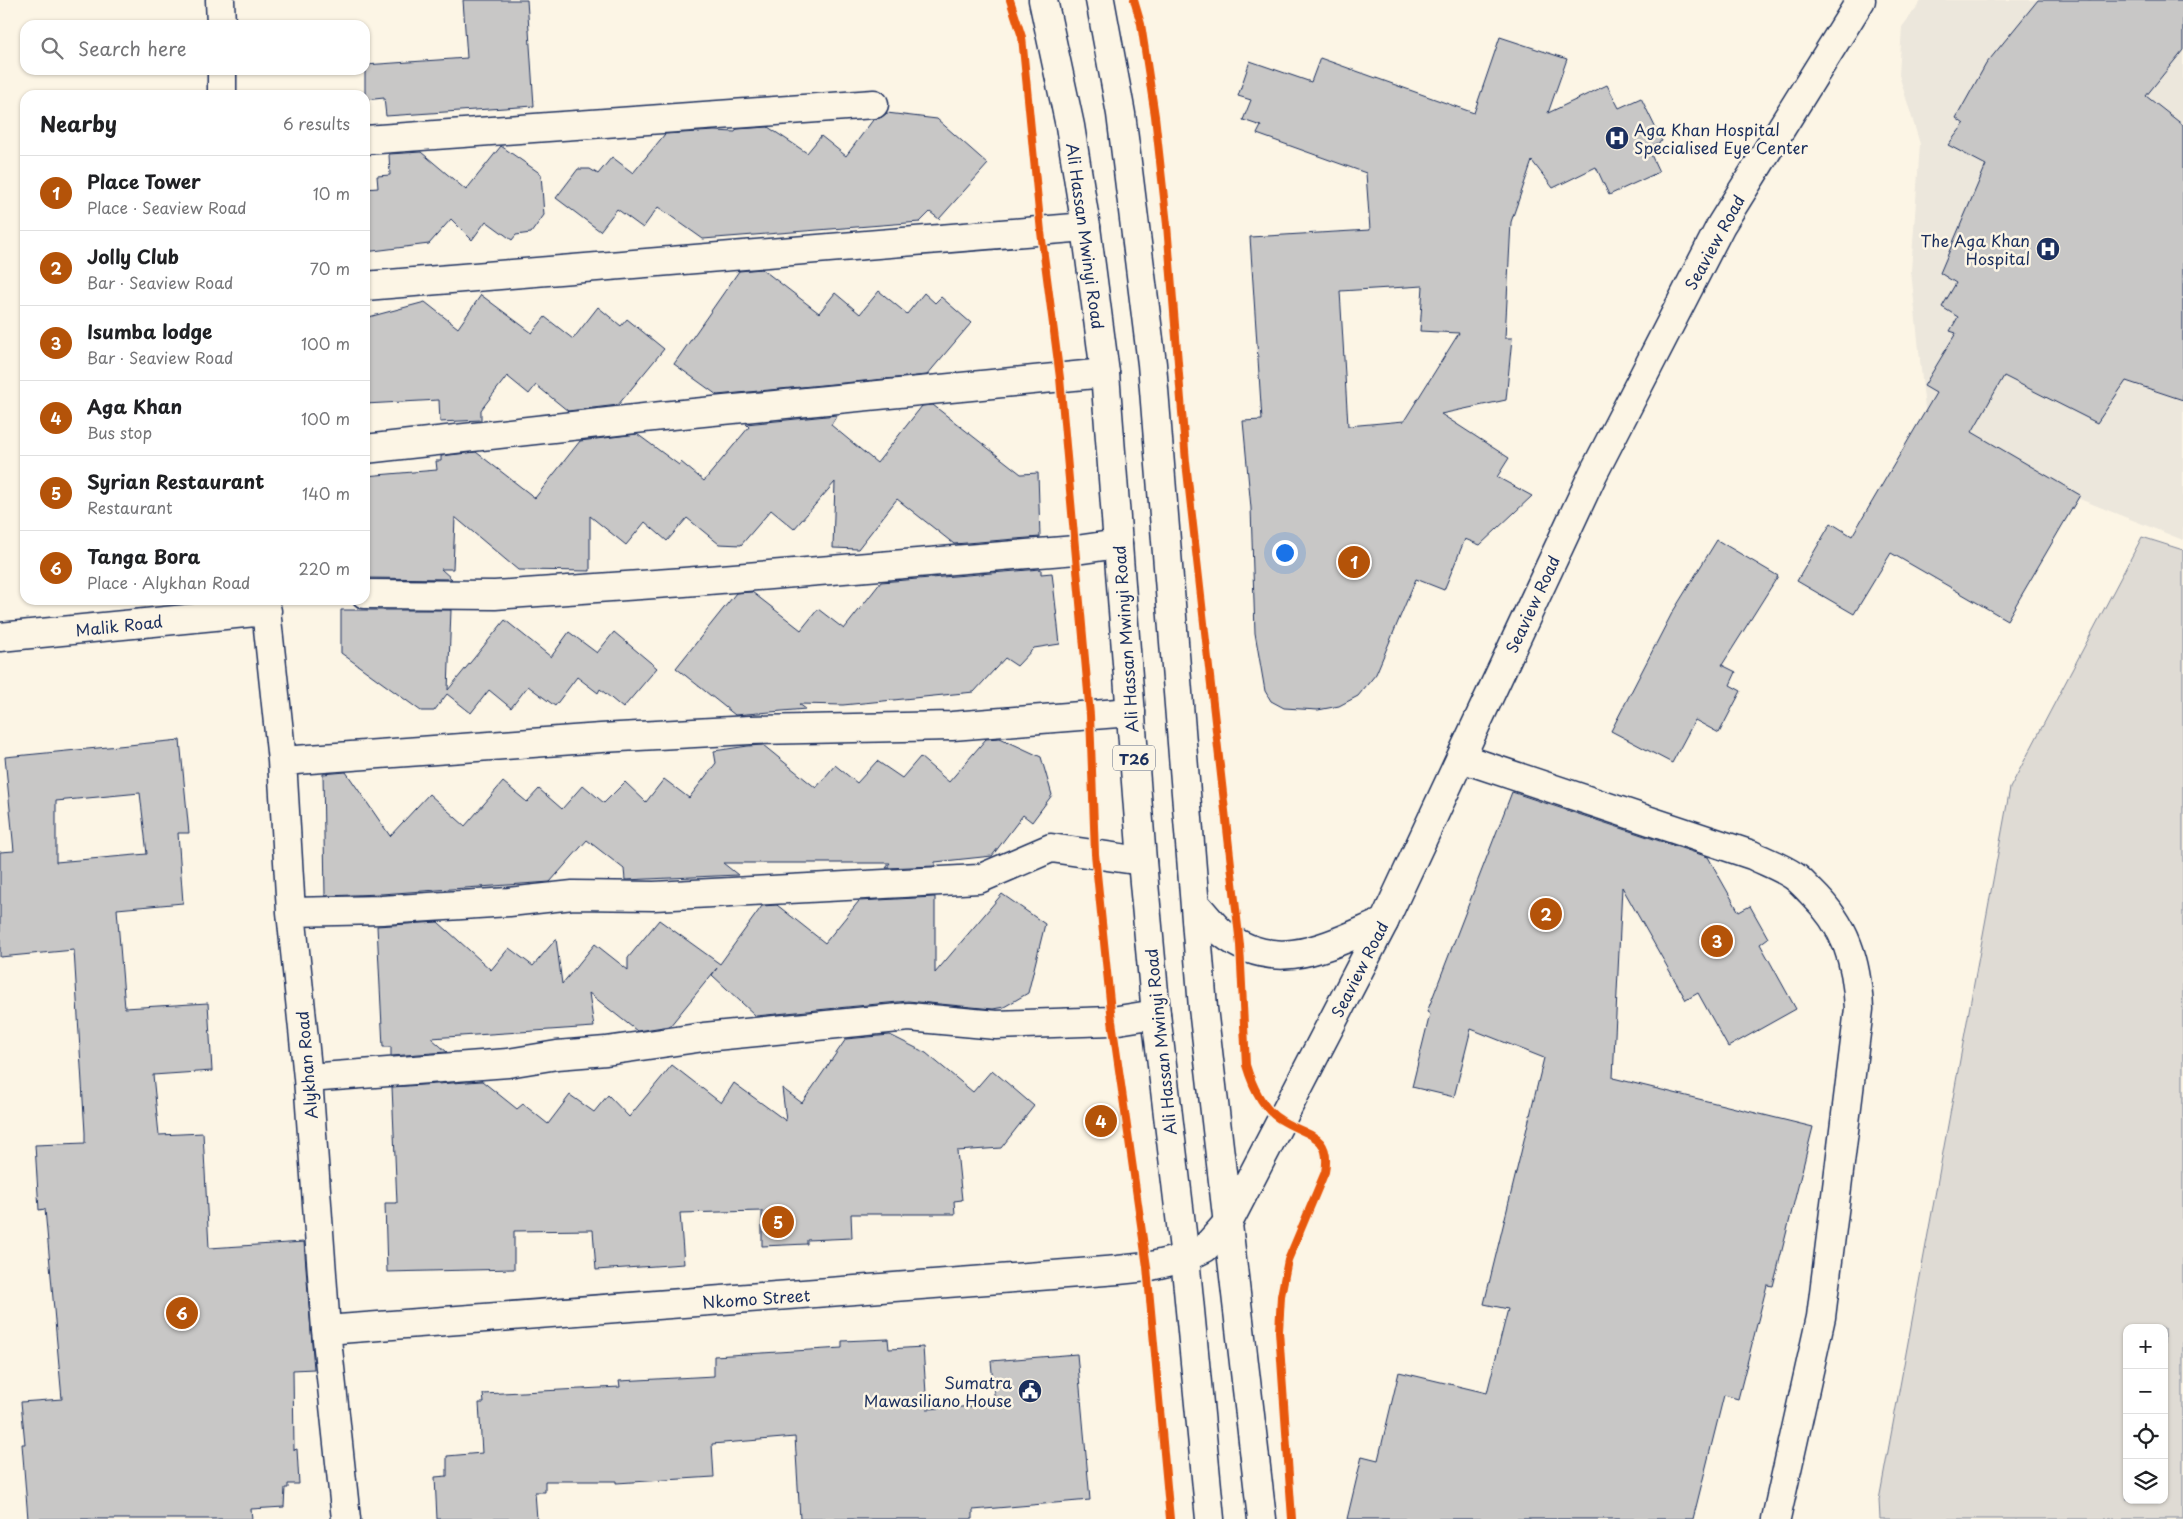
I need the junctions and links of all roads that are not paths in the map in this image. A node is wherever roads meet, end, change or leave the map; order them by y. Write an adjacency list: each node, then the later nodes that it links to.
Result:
1 (220, 0): 5 (main road)
2 (1043, 0): 10 (main road, Ali Hassan Mwinyi Road / T26)
3 (1100, 0): 22 (main road)
4 (1861, 0): 19 (main road, Seaview Road)
5 (221, 20)
6 (222, 75): 7 (main road)
7 (222, 90)
8 (874, 104): 9 (main road)
9 (370, 140)
10 (1086, 227): 11 (main road); 12 (main road, Ali Hassan Mwinyi Road / T26)
11 (370, 286)
12 (1105, 373): 13 (main road); 14 (main road, Ali Hassan Mwinyi Road / T26)
13 (370, 448)
14 (1118, 544): 15 (main road); 18 (main road, Ali Hassan Mwinyi Road / T26)
15 (370, 594)
16 (266, 605): 17 (main road, Malik Road); 20 (main road, Alykhan Road)
17 (0, 637)
18 (1130, 712): 20 (main road); 21 (main road, Ali Hassan Mwinyi Road / T26)
19 (1460, 758): 24 (main road, Seaview Road); 33 (main road)
20 (282, 761): 23 (main road, Alykhan Road)
21 (1142, 861): 23 (main road); 25 (main road, Ali Hassan Mwinyi Road / T26)
22 (1195, 904): 24 (main road); 27 (main road)
23 (291, 912): 26 (main road, Alykhan Road)
24 (1384, 922): 27 (main road, Seaview Road)
25 (1156, 1014): 26 (main road); 28 (main road, Ali Hassan Mwinyi Road / T26)
26 (308, 1078): 29 (main road, Alykhan Road)
27 (1229, 1221): 28 (main road, Seaview Road); 32 (main road)
28 (1185, 1258): 29 (main road, Nkomo Street); 31 (main road, Ali Hassan Mwinyi Road / T26)
29 (326, 1330): 30 (main road, Alykhan Road)
30 (346, 1519)
31 (1210, 1519)
32 (1262, 1519)
33 (1776, 1519)

